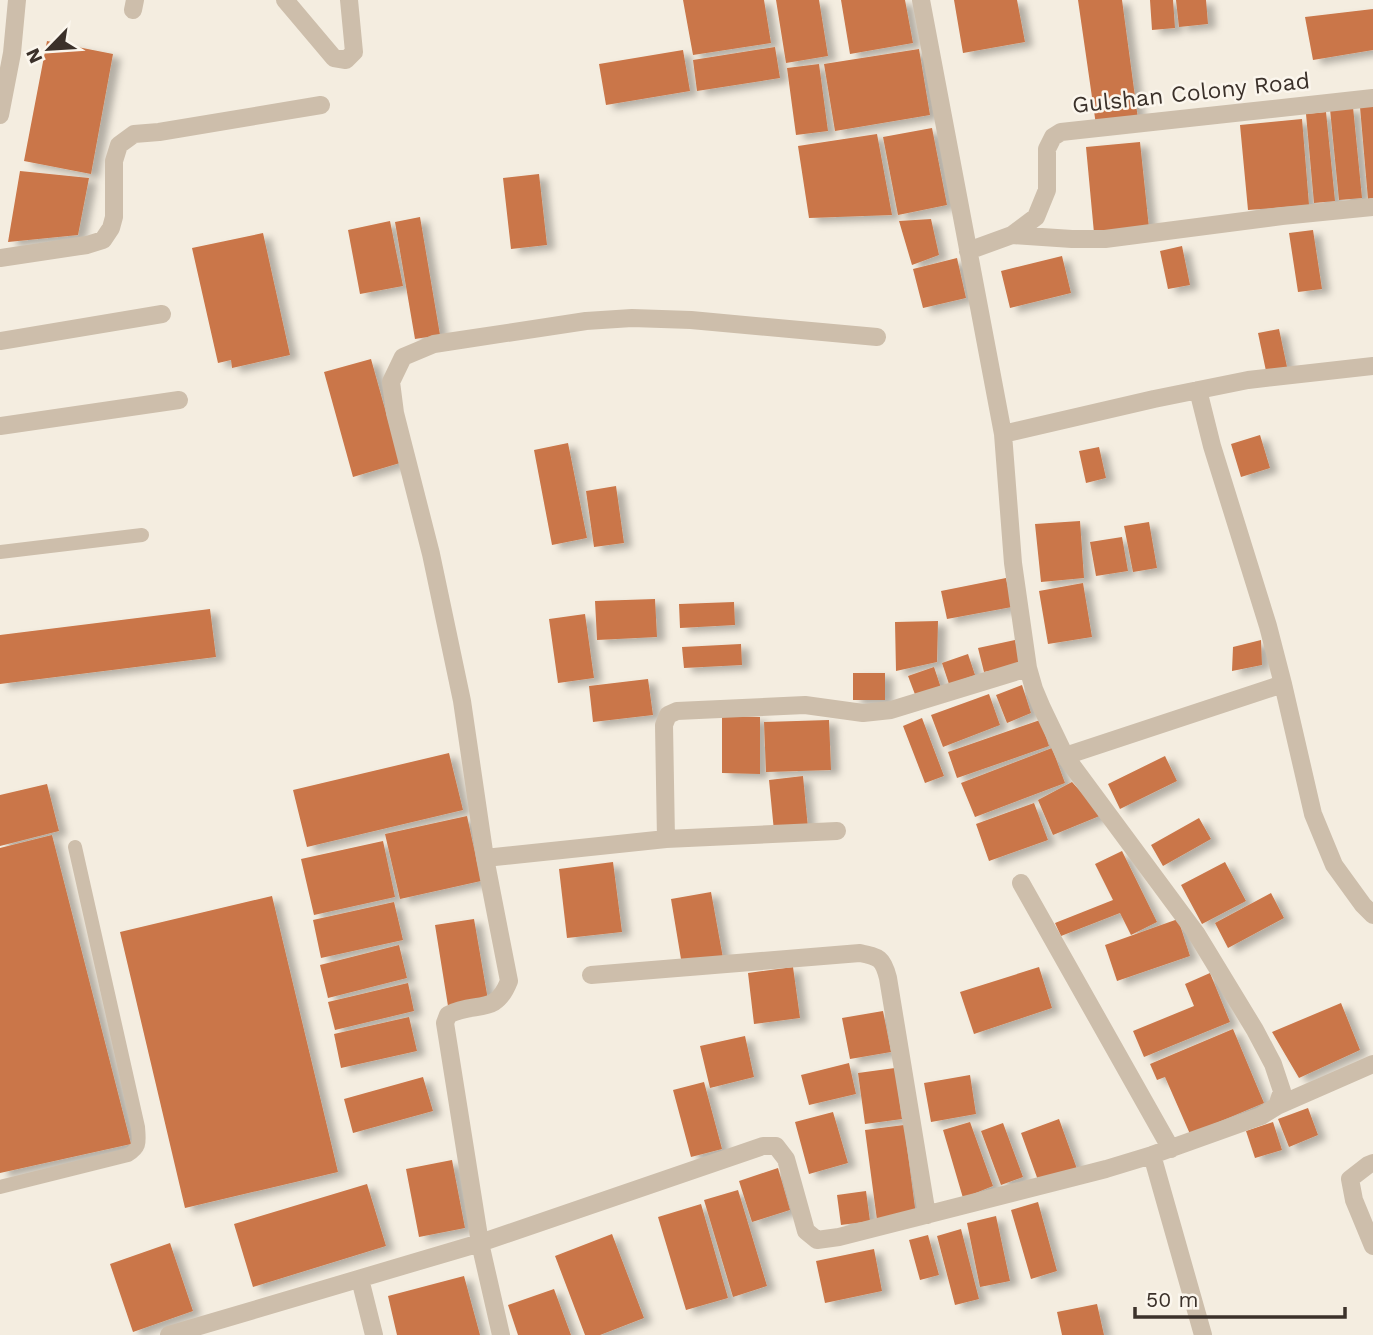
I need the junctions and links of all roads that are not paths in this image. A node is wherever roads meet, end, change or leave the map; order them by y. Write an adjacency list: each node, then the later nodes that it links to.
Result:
1 (17, 0): 7 (street)
2 (285, 0): 3 (street)
3 (349, 0)
4 (921, 0): 10 (street)
5 (1373, 98): 9 (street, Gulshan Colony Road)
6 (321, 105): 11 (street)
7 (0, 115)
8 (1373, 207): 9 (street)
9 (1012, 235): 10 (street, Gulshan Colony Road)
10 (968, 251): 19 (street)
11 (0, 258)
12 (162, 314): 14 (street)
13 (877, 337): 28 (street)
14 (0, 341)
15 (1373, 366): 16 (street)
16 (1198, 390): 19 (street); 23 (street)
17 (179, 400): 18 (street)
18 (0, 426)
19 (1003, 434): 22 (street)
20 (142, 535): 21 (lane)
21 (0, 552)
22 (1028, 668): 24 (street); 26 (street)
23 (1283, 684): 24 (street); 30 (street)
24 (1065, 756): 33 (street)
25 (837, 831): 26 (street)
26 (666, 839): 28 (street)
27 (75, 847): 37 (lane)
28 (485, 858): 39 (street)
29 (1021, 883): 34 (street)
30 (1373, 915)
31 (591, 975): 38 (street)
32 (1373, 1065): 33 (street)
33 (1277, 1106): 34 (street)
34 (1171, 1149): 35 (street)
35 (1152, 1155): 38 (street); 45 (street)
36 (1373, 1163): 40 (street)
37 (0, 1187)
38 (927, 1215): 39 (street)
39 (480, 1243): 41 (street); 44 (street)
40 (1373, 1246)
41 (360, 1279): 42 (street); 43 (street)
42 (169, 1335)
43 (374, 1335)
44 (502, 1335)
45 (1203, 1335)

